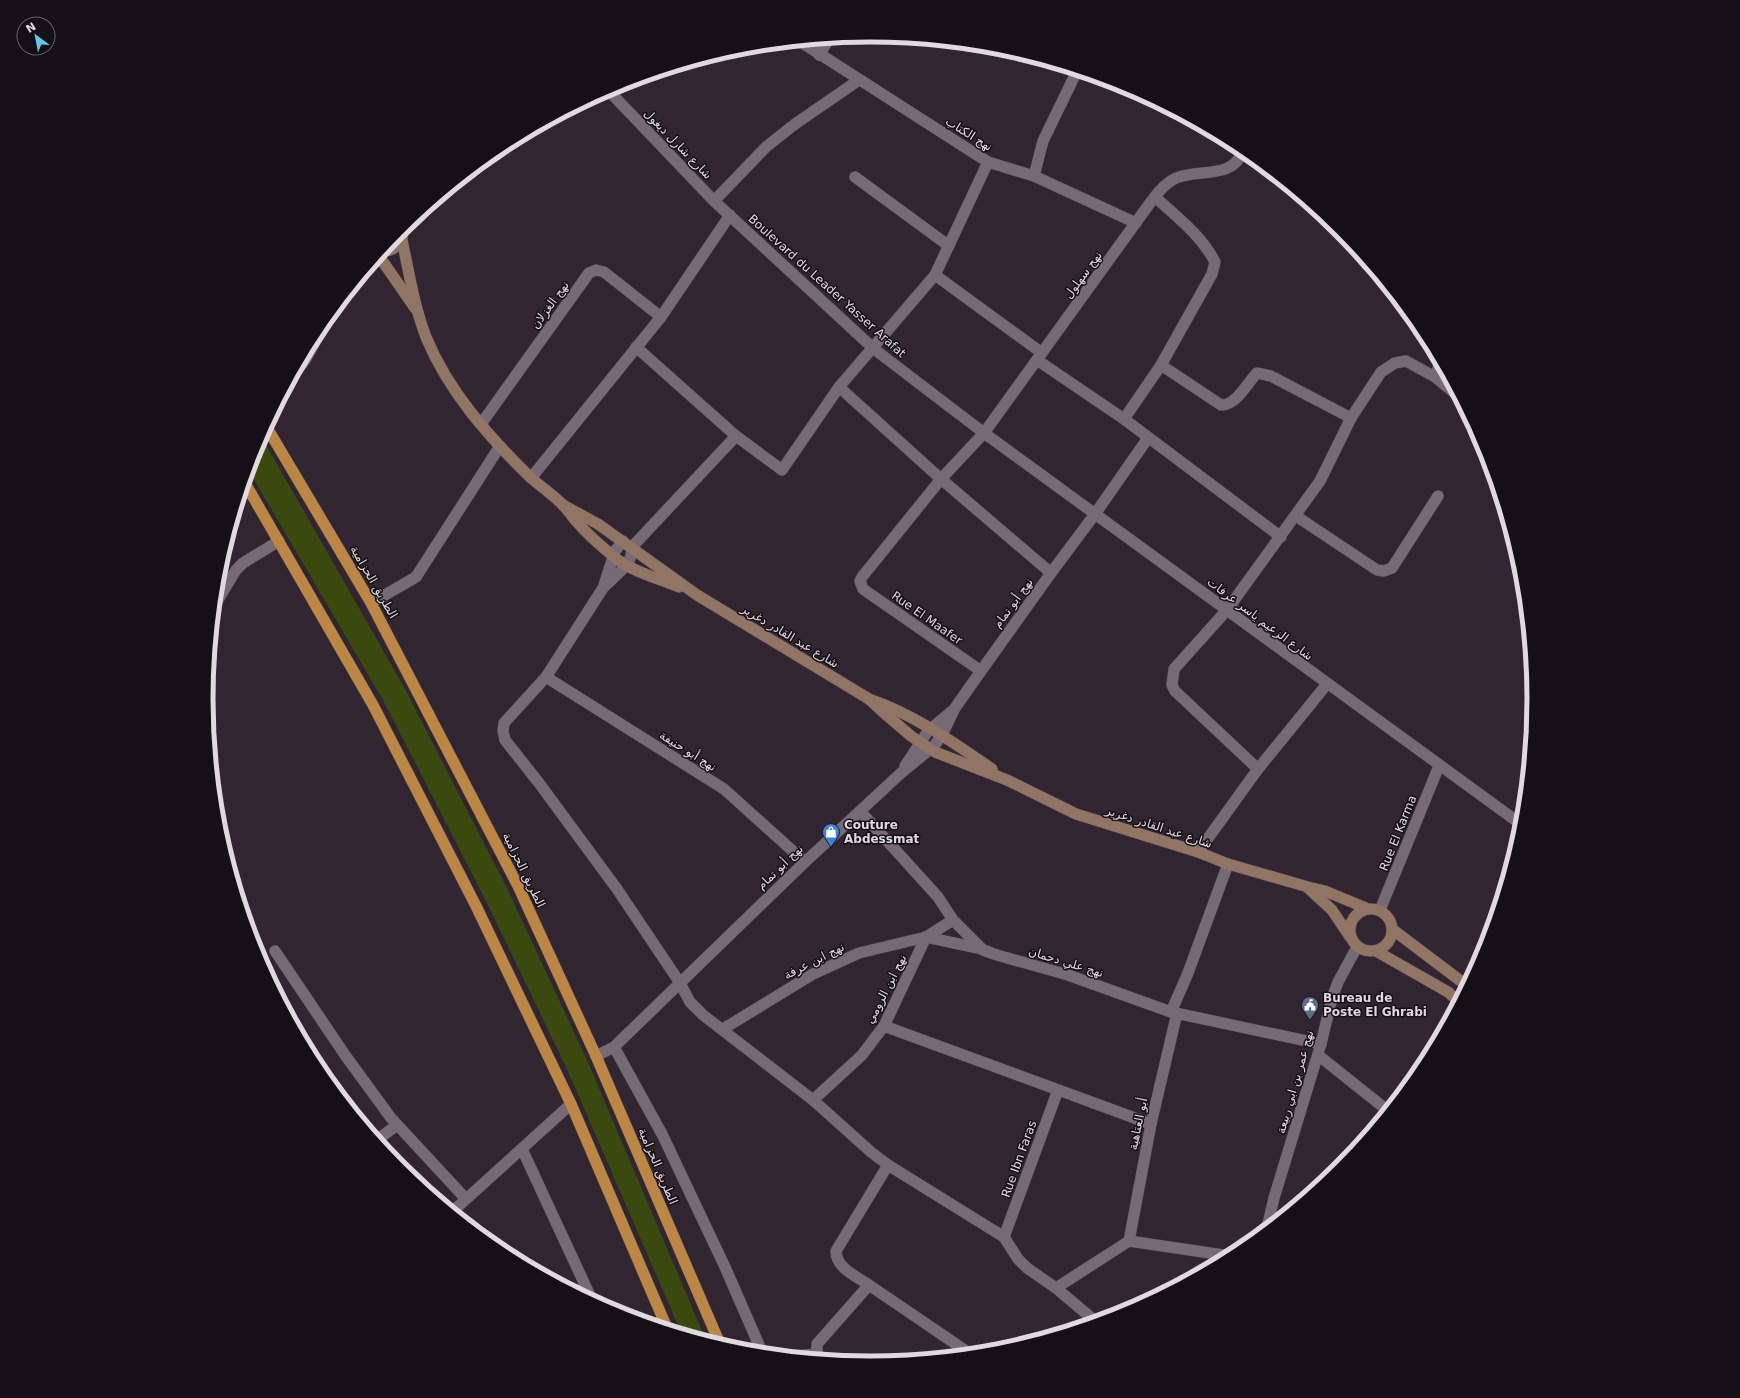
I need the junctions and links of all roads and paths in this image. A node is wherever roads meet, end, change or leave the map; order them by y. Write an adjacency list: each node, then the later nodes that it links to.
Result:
1 (826, 43): 3 (street)
2 (806, 45): 3 (street, نهج الكتاب)
3 (819, 54): 5 (street, نهج الكتاب)
4 (1075, 75): 9 (street)
5 (859, 80): 8 (street, نهج الكتاب); 12 (street)
6 (613, 95): 12 (street, شارع شارل ديغول)
7 (1241, 157): 11 (street, نهج سهلول)
8 (988, 162): 9 (street, نهج الكتاب); 16 (street)
9 (1034, 176): 14 (street, نهج الكتاب)
10 (855, 178): 16 (street)
11 (1155, 196): 14 (street, نهج سهلول); 25 (street)
12 (714, 201): 13 (street, شارع شارل ديغول)
13 (730, 215): 21 (street); 23 (street, Boulevard du Leader Yasser Arafat)
14 (1136, 223): 24 (street, نهج سهلول)
15 (402, 240): 17 (main road); 20 (main road, شارع عبد القادر دغرير)
16 (949, 246): 19 (street)
17 (391, 249)
18 (382, 260): 20 (main road, شارع عبد القادر دغرير)
19 (936, 275): 23 (street); 24 (street)
20 (419, 314): 32 (main road, شارع عبد القادر دغرير)
21 (661, 317): 22 (street); 32 (street, نهج الغزلان)
22 (636, 346): 35 (street); 38 (street)
23 (874, 348): 28 (street); 34 (street, Boulevard du Leader Yasser Arafat)
24 (1040, 357): 31 (street); 34 (street, نهج سهلول)
25 (1160, 365): 30 (street); 31 (street)
26 (1438, 369): 27 (street)
27 (1435, 377): 29 (street); 30 (street)
28 (839, 387): 35 (street); 39 (street)
29 (1448, 387)
30 (1351, 418): 44 (street)
31 (1124, 419): 36 (street)
32 (480, 424): 37 (main road, شارع عبد القادر دغرير)
33 (270, 433): 55 (highway, الطريق الحزامية)
34 (984, 433): 39 (street, نهج سهلول); 43 (street, شارع الزعيم ياسر عرفات)
35 (736, 436): 47 (street)
36 (1148, 438): 43 (street, نهج أبو تمام); 45 (street)
37 (500, 446): 38 (main road, شارع عبد القادر دغرير); 55 (street)
38 (531, 478): 42 (main road, شارع عبد القادر دغرير)
39 (941, 479): 50 (street); 51 (street, نهج سهلول)
40 (248, 488): 46 (highway)
41 (1438, 496): 44 (street)
42 (563, 505): 47 (main road, شارع عبد القادر دغرير); 48 (main road, شارع عبد القادر دغرير)
43 (1095, 514): 50 (street, نهج أبو تمام); 56 (street, شارع الزعيم ياسر عرفات)
44 (1296, 516): 45 (street)
45 (1281, 537): 56 (street)
46 (279, 541): 53 (street); 97 (highway)
47 (628, 544): 48 (street); 49 (street); 54 (main road, شارع عبد القادر دغرير)
48 (614, 556): 49 (main road, شارع عبد القادر دغرير); 52 (street)
49 (626, 565): 52 (street); 54 (main road, شارع عبد القادر دغرير)
50 (1051, 573): 57 (street, نهج أبو تمام)
51 (860, 586): 57 (street, Rue El Maafer)
52 (603, 588): 58 (street)
53 (222, 593)
54 (698, 595): 60 (main road, شارع عبد القادر دغرير)
55 (372, 603): 94 (highway, الطريق الحزامية)
56 (1227, 610): 59 (street, شارع الزعيم ياسر عرفات); 67 (street)
57 (981, 671): 61 (street, نهج أبو تمام)
58 (546, 676): 73 (street, نهج أبو حنيفة); 87 (street)
59 (1327, 684): 66 (street, شارع الزعيم ياسر عرفات); 67 (street)
60 (870, 699): 62 (main road, شارع عبد القادر دغرير); 64 (main road, شارع عبد القادر دغرير)
61 (954, 708): 62 (street, نهج أبو تمام); 63 (street, نهج أبو تمام)
62 (931, 728): 63 (main road, شارع عبد القادر دغرير); 64 (street, نهج أبو تمام)
63 (942, 735): 65 (street, نهج أبو تمام); 69 (main road, شارع عبد القادر دغرير)
64 (920, 742): 65 (main road, شارع عبد القادر دغرير); 68 (street, نهج أبو تمام)
65 (931, 749): 68 (street, نهج أبو تمام); 69 (main road, شارع عبد القادر دغرير)
66 (1439, 766): 71 (street, شارع الزعيم ياسر عرفات); 77 (street, Rue El Karma)
67 (1258, 769): 72 (street)
68 (900, 773): 70 (street, نهج أبو تمام)
69 (1008, 780): 72 (main road, شارع عبد القادر دغرير)
70 (860, 811): 73 (street, نهج أبو تمام); 78 (street, نهج علي دحمان)
71 (1515, 820)
72 (1198, 852): 74 (main road, شارع عبد القادر دغرير)
73 (805, 862): 87 (street, نهج أبو تمام)
74 (1228, 864): 75 (main road, شارع عبد القادر دغرير); 89 (street, أبو العتاهية)
75 (1308, 887): 76 (main road, شارع عبد القادر دغرير); 81 (main road, شارع عبد القادر دغرير)
76 (1366, 908): 77 (main road); 81 (main road)
77 (1380, 910): 79 (main road)
78 (953, 920): 80 (street); 83 (street, نهج علي دحمان)
79 (1392, 929): 85 (main road); 86 (main road)
80 (926, 937): 83 (street); 90 (street, نهج ابن الرومي); 91 (street, نهج ابن عرفة)
81 (1350, 937): 82 (main road)
82 (1357, 947): 85 (main road); 93 (street, نهج عمر بن ابي ربيعة)
83 (983, 950): 89 (street, نهج علي دحمان)
84 (275, 951): 100 (street)
85 (1376, 951): 88 (main road)
86 (1462, 982)
87 (680, 983): 91 (street); 92 (street, نهج أبو تمام)
88 (1455, 998)
89 (1174, 1012): 93 (street, نهج علي دحمان); 99 (street, أبو العتاهية)
90 (884, 1026): 95 (street); 96 (street, نهج ابن الرومي)
91 (723, 1029): 96 (street)
92 (614, 1047): 94 (street, نهج أبو تمام); 116 (street)
93 (1319, 1050): 98 (street, نهج علي دحمان); 106 (street, نهج عمر بن ابي ربيعة)
94 (596, 1056): 115 (highway, الطريق الحزامية)
95 (1058, 1090): 99 (street); 107 (street, Rue Ibn Faras)
96 (813, 1100): 103 (street)
97 (571, 1104): 102 (street); 114 (highway)
98 (1384, 1107)
99 (1151, 1124): 108 (street, أبو العتاهية)
100 (397, 1125): 101 (street); 104 (street)
101 (381, 1137)
102 (522, 1149): 104 (street); 112 (street)
103 (888, 1165): 107 (street); 110 (street)
104 (466, 1199): 105 (street)
105 (456, 1208)
106 (1269, 1221)
107 (1004, 1237): 111 (street)
108 (1129, 1241): 109 (street); 111 (street)
109 (1220, 1254)
110 (869, 1285): 117 (street); 118 (street)
111 (1056, 1288): 113 (street)
112 (588, 1292)
113 (1091, 1317)
114 (665, 1323)
115 (717, 1338)
116 (759, 1346)
117 (963, 1349)
118 (816, 1354)

